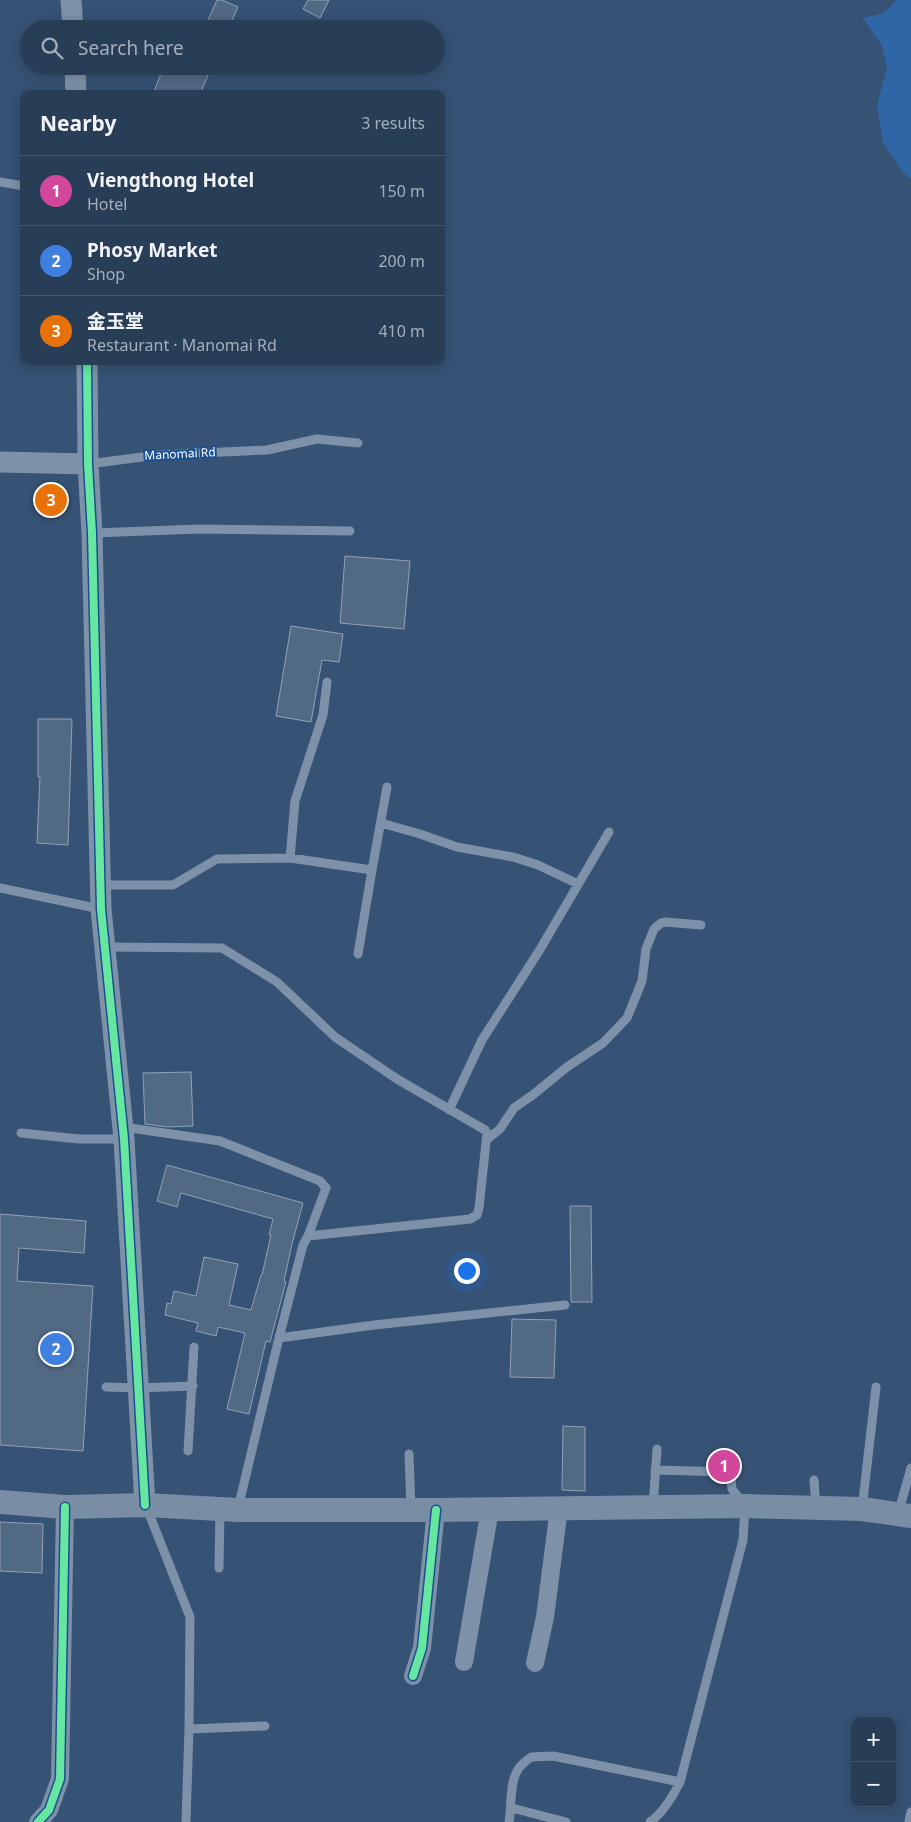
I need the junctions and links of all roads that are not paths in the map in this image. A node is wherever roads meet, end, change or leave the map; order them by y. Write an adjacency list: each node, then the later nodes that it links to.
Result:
1 (71, 0): 2 (street)
2 (72, 20)
3 (75, 75): 4 (street)
4 (76, 90)
5 (0, 182): 6 (lane)
6 (20, 185)
7 (87, 365): 10 (street)
8 (358, 443): 10 (lane, Manomai Rd)
9 (0, 462): 10 (street, Manomai Rd)
10 (88, 464): 12 (street)
11 (350, 531): 12 (lane)
12 (92, 533): 19 (street)
13 (327, 682): 17 (lane)
14 (387, 787): 15 (lane)
15 (381, 823): 18 (lane); 20 (lane)
16 (609, 832): 20 (lane)
17 (290, 858): 18 (lane); 19 (lane)
18 (372, 870): 25 (lane)
19 (101, 884): 22 (street)
20 (578, 884): 26 (lane)
21 (0, 888): 22 (lane)
22 (101, 909): 24 (street)
23 (702, 924): 29 (lane)
24 (105, 947): 26 (lane); 28 (street)
25 (358, 954)
26 (449, 1110): 29 (lane)
27 (21, 1133): 28 (lane)
28 (123, 1133): 30 (lane); 37 (street)
29 (486, 1140): 30 (lane)
30 (308, 1236): 32 (lane)
31 (565, 1305): 32 (lane)
32 (279, 1338): 53 (lane)
33 (194, 1347): 34 (lane)
34 (193, 1386): 37 (lane); 39 (lane)
35 (106, 1387): 37 (lane)
36 (876, 1387): 52 (lane)
37 (138, 1388): 45 (street)
38 (657, 1449): 42 (lane)
39 (188, 1451)
40 (409, 1454): 54 (lane)
41 (911, 1468): 56 (lane)
42 (655, 1470): 46 (lane); 49 (lane)
43 (814, 1480): 50 (lane)
44 (0, 1502): 47 (main road)
45 (145, 1505): 47 (main road); 53 (main road); 62 (lane)
46 (745, 1506): 49 (main road); 50 (main road); 63 (lane)
47 (65, 1507): 66 (street)
48 (559, 1508): 49 (main road); 51 (main road); 59 (street)
49 (653, 1508)
50 (816, 1508): 52 (main road)
51 (490, 1509): 55 (main road); 58 (street)
52 (862, 1509): 56 (main road)
53 (229, 1510): 54 (main road); 57 (lane)
54 (411, 1510): 55 (main road)
55 (436, 1510): 60 (street)
56 (904, 1515)
57 (219, 1568)
58 (464, 1662)
59 (535, 1663)
60 (414, 1676)
61 (265, 1726): 62 (lane)
62 (189, 1729): 67 (lane)
63 (680, 1782): 64 (lane); 70 (lane)
64 (512, 1808): 68 (lane); 69 (lane)
65 (911, 1812): 71 (lane)
66 (38, 1822)
67 (186, 1822)
68 (509, 1822)
69 (566, 1822)
70 (650, 1822)
71 (909, 1822)

